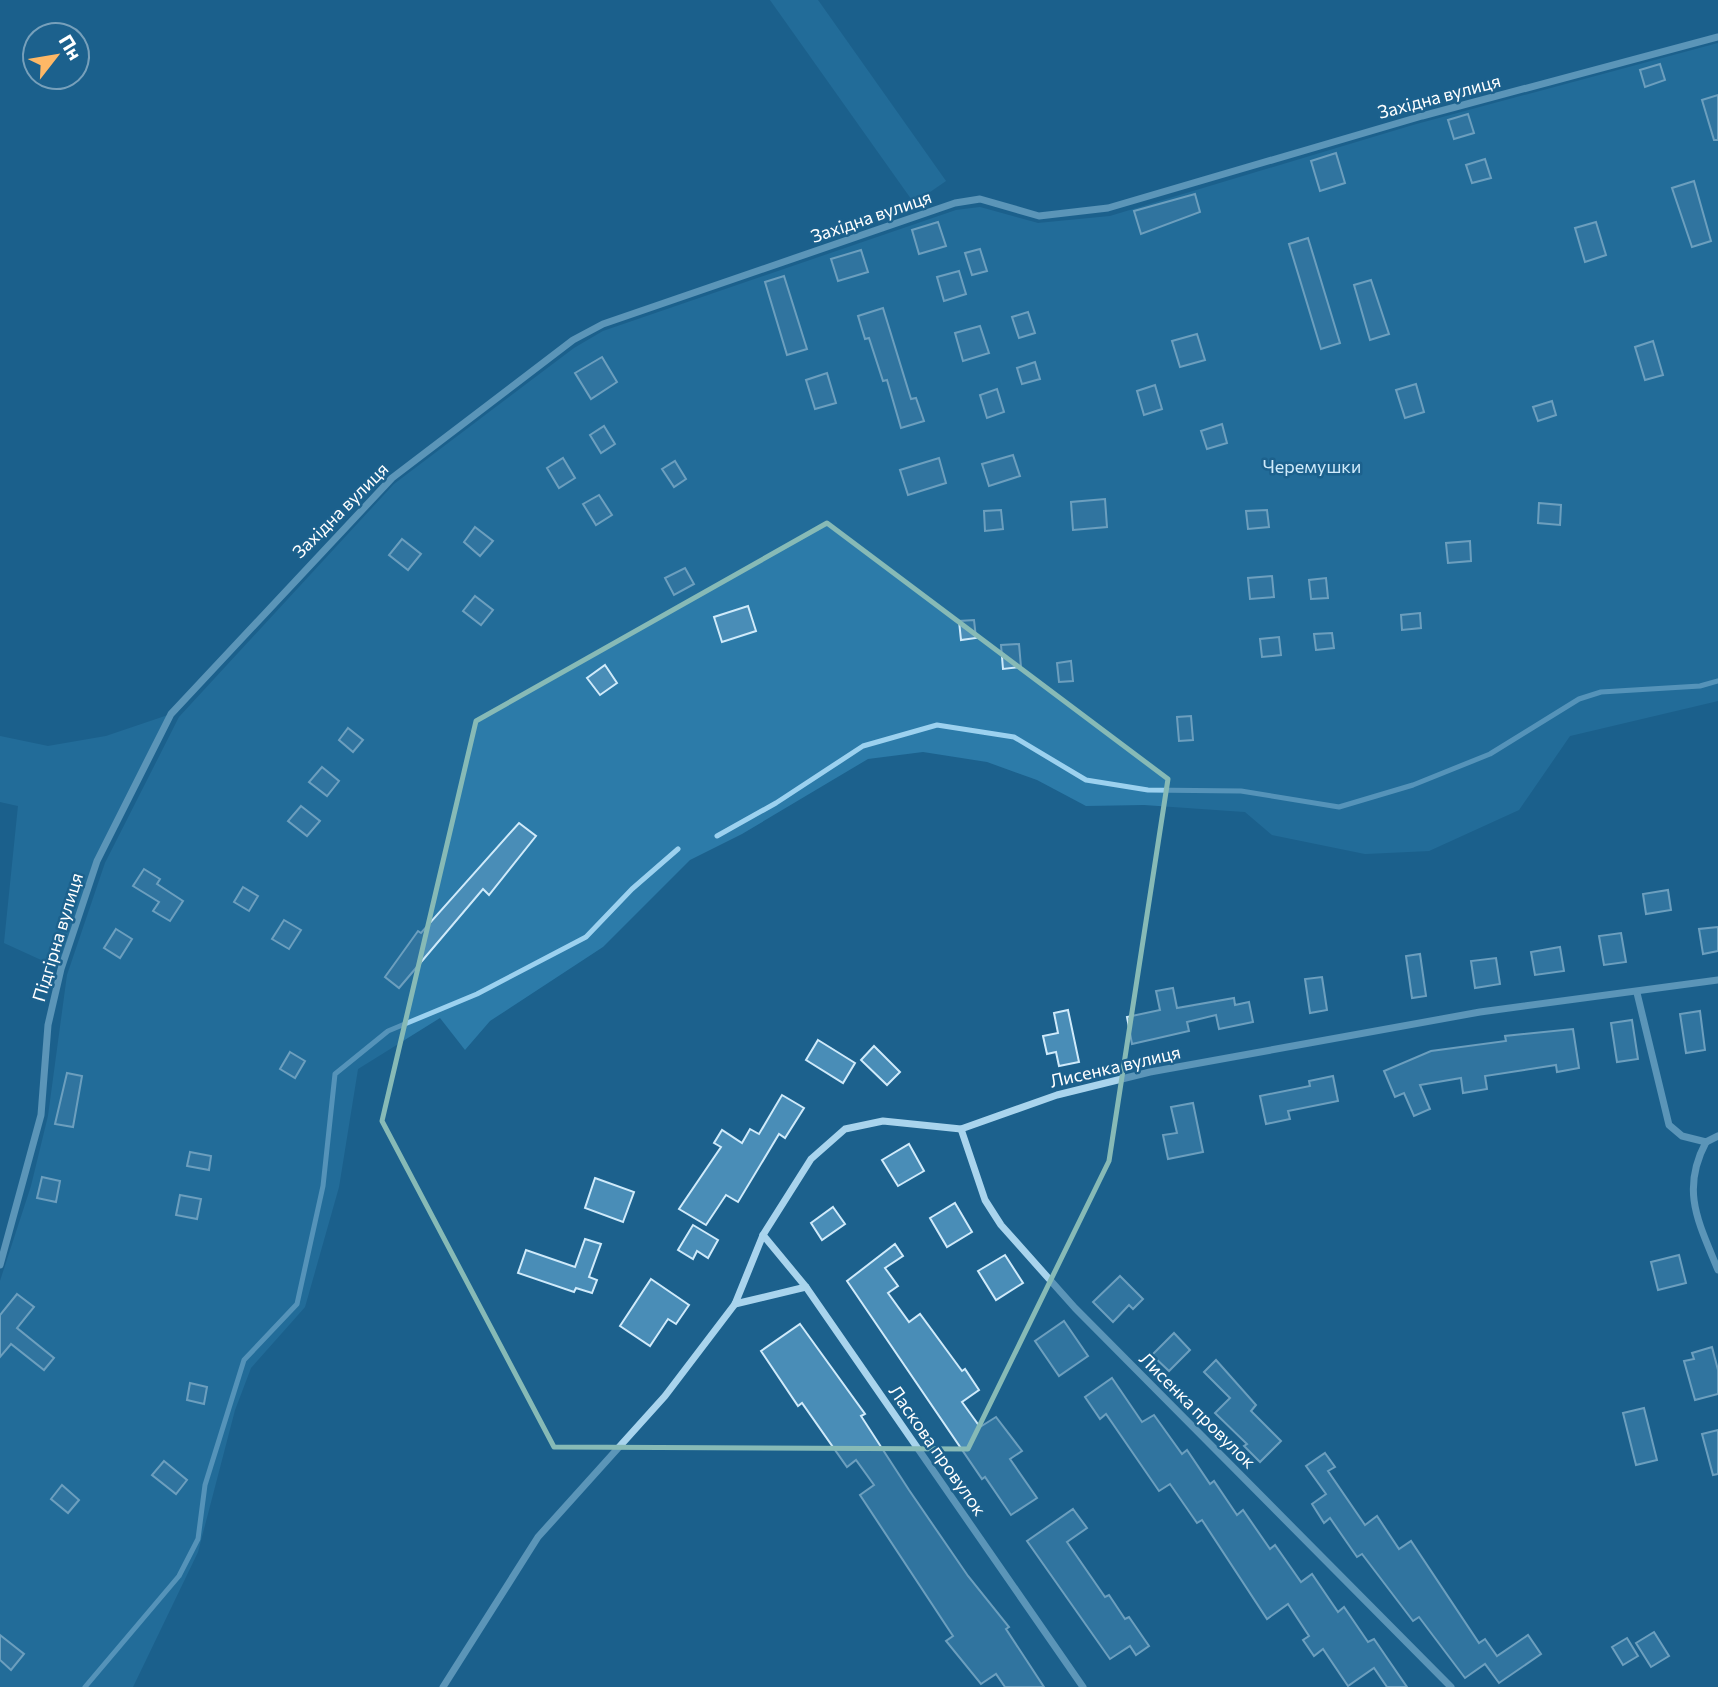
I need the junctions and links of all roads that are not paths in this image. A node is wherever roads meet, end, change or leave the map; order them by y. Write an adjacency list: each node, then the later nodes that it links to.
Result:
1 (1718, 37): 2 (street, Західна вулиця)
2 (171, 714): 9 (street, Підгірна вулиця)
3 (1718, 980): 4 (street, Лисенка вулиця)
4 (1637, 993): 5 (street, Лисенка вулиця); 7 (street)
5 (961, 1129): 8 (street, Лисенка вулиця); 15 (street, Лисенка провулок)
6 (1718, 1136): 7 (street)
7 (1706, 1142): 10 (street)
8 (763, 1235): 11 (street, Ласкова провулок); 12 (street, Лисенка вулиця)
9 (0, 1265)
10 (1718, 1270)
11 (806, 1287): 12 (street); 14 (street, Ласкова провулок)
12 (735, 1304): 13 (street, Лисенка вулиця)
13 (443, 1687)
14 (1083, 1687)
15 (1451, 1687)

